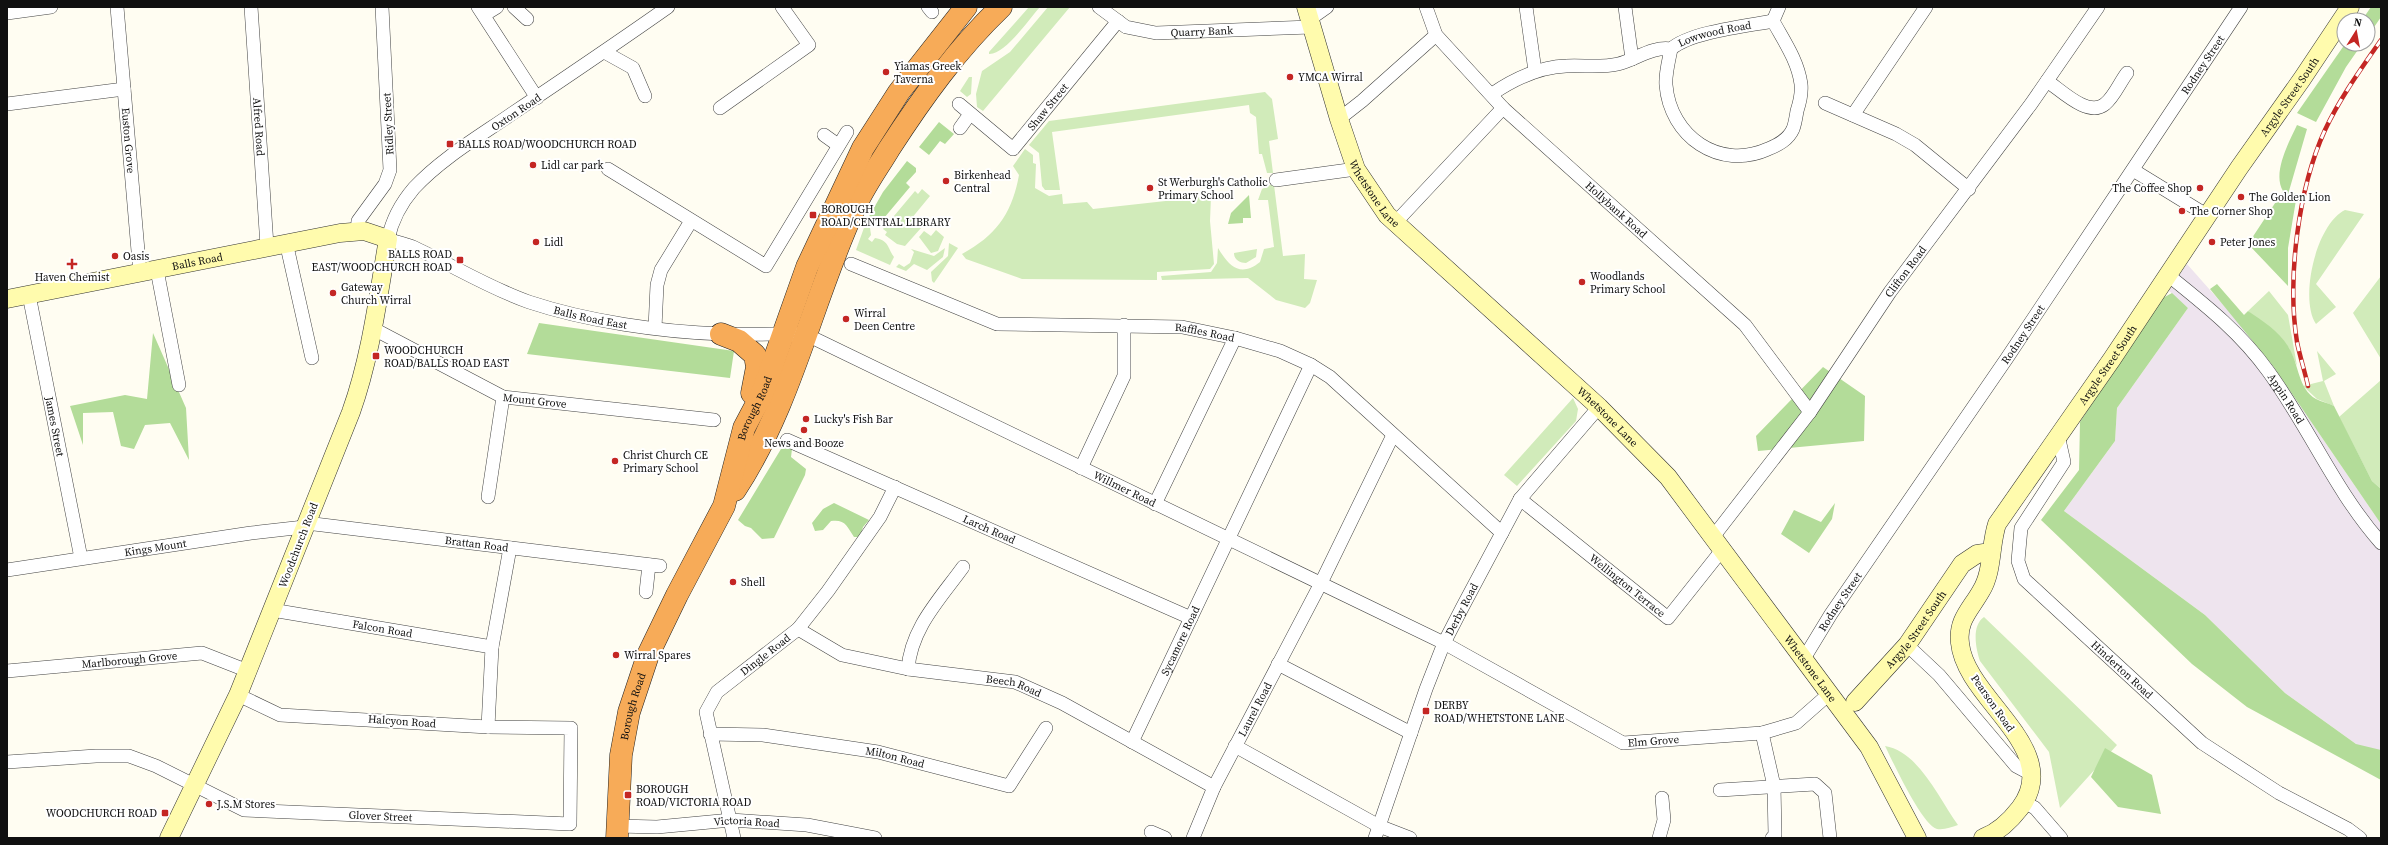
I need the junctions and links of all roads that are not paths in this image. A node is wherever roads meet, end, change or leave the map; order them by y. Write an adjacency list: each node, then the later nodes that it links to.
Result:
1 (51, 7): 22 (street)
2 (118, 7): 34 (street, Euston Grove)
3 (251, 7): 61 (street, Alfred Road)
4 (382, 7): 58 (street, Ridley Street)
5 (497, 7): 21 (street)
6 (514, 7): 24 (street)
7 (668, 7): 29 (street, Oxton Road)
8 (782, 7): 41 (street)
9 (966, 7): 70 (highway, Borough Road)
10 (1001, 7): 72 (highway)
11 (1099, 7): 25 (street, Quarry Bank)
12 (1327, 7): 23 (street)
13 (1426, 7): 27 (street, Hollybank Road)
14 (1526, 7): 31 (street)
15 (1625, 7): 30 (street)
16 (1779, 7): 26 (street)
17 (1926, 7): 44 (street)
18 (2098, 7): 33 (street, Clifton Road)
19 (2241, 7): 52 (street, Rodney Street)
20 (2350, 7): 55 (main road, Argyle Street South)
21 (481, 11): 37 (street)
22 (7, 13)
23 (1309, 17): 25 (street, Quarry Bank); 45 (main road, Whetstone Lane)
24 (527, 19)
25 (1118, 21): 43 (street, Shaw Street)
26 (1773, 21): 28 (street, Lowwood Road); 28 (street)
27 (1436, 35): 35 (street, Hollybank Road); 45 (street)
28 (1671, 49): 30 (street, Lowwood Road)
29 (606, 53): 36 (street); 37 (street, Oxton Road)
30 (1632, 59): 31 (street, Lowwood Road)
31 (1535, 71): 35 (street, Lowwood Road)
32 (2127, 73): 33 (street)
33 (2048, 81): 54 (street, Clifton Road)
34 (124, 89): 39 (street); 63 (street, Euston Grove)
35 (1492, 94): 42 (street, Hollybank Road)
36 (645, 96)
37 (537, 98): 59 (street, Oxton Road)
38 (1825, 103): 44 (street)
39 (7, 104)
40 (959, 104): 43 (street, Shaw Street)
41 (720, 108)
42 (1503, 108): 57 (street); 79 (street, Hollybank Road)
43 (970, 114): 46 (street)
44 (1853, 114): 54 (street)
45 (1339, 119): 50 (main road, Whetstone Lane)
46 (960, 128)
47 (847, 132): 49 (street)
48 (824, 135): 49 (street)
49 (838, 145): 56 (street)
50 (1356, 168): 53 (street); 57 (main road, Whetstone Lane)
51 (608, 169): 56 (street)
52 (2133, 170): 55 (street); 109 (street, Rodney Street)
53 (1276, 180)
54 (1969, 189): 79 (street, Clifton Road)
55 (2208, 216): 64 (main road, Argyle Street South)
56 (691, 221): 69 (street)
57 (1395, 222): 78 (main road, Whetstone Lane)
58 (357, 231): 59 (main road, Balls Road); 60 (main road, Balls Road)
59 (388, 239): 68 (main road, Woodchurch Road); 69 (street, Balls Road East)
60 (286, 242): 61 (main road, Balls Road); 74 (street)
61 (267, 246): 63 (main road, Balls Road)
62 (850, 264): 67 (street, Raffles Road)
63 (149, 272): 65 (main road, Balls Road); 76 (street, Euston Grove)
64 (2168, 275): 82 (main road, Argyle Street South); 95 (street, Appin Road)
65 (29, 295): 66 (main road, Balls Road); 98 (street, James Street)
66 (7, 299)
67 (1124, 325): 73 (street, Raffles Road); 85 (street)
68 (372, 328): 77 (street, Mount Grove); 91 (main road, Woodchurch Road)
69 (655, 328): 71 (street, Balls Road East)
70 (784, 333): 71 (street, Balls Road East); 72 (street, Balls Road East); 81 (highway, Borough Road)
71 (721, 334): 81 (highway)
72 (807, 335): 85 (street, Willmer Road); 90 (highway)
73 (1235, 338): 75 (street, Raffles Road); 89 (street)
74 (312, 358)
75 (1311, 365): 83 (street, Raffles Road); 93 (street, Sycamore Road)
76 (179, 385)
77 (503, 397): 80 (street, Mount Grove); 87 (street)
78 (1599, 407): 88 (street, Derby Road); 94 (main road, Whetstone Lane)
79 (1810, 412): 94 (street, Clifton Road)
80 (714, 420)
81 (744, 428): 90 (highway, Borough Road)
82 (2058, 435): 97 (main road, Argyle Street South); 150 (street, Hinderton Road)
83 (1393, 436): 92 (street, Raffles Road); 101 (street, Laurel Road)
84 (787, 440): 86 (street, Larch Road)
85 (1081, 468): 89 (street, Willmer Road)
86 (895, 487): 104 (street, Larch Road); 105 (street, Dingle Road)
87 (488, 497)
88 (1520, 499): 92 (street, Derby Road); 94 (street, Wellington Terrace)
89 (1155, 504): 93 (street, Willmer Road)
90 (724, 506): 134 (highway, Borough Road)
91 (305, 525): 96 (street, Brattan Road); 98 (street, Kings Mount); 103 (main road, Woodchurch Road)
92 (1502, 533): 106 (street, Derby Road)
93 (1228, 539): 101 (street, Willmer Road); 104 (street, Sycamore Road)
94 (1718, 543): 109 (main road, Whetstone Lane)
95 (2381, 543)
96 (510, 548): 102 (street, Brattan Road); 108 (street)
97 (1991, 552): 107 (main road, Argyle Street South); 125 (main road, Pearson Road)
98 (81, 558): 100 (street, Kings Mount)
99 (963, 567): 111 (street)
100 (7, 570)
101 (1321, 583): 106 (street, Willmer Road); 110 (street, Laurel Road)
102 (646, 592)
103 (272, 610): 108 (street, Falcon Road); 112 (main road, Woodchurch Road)
104 (1191, 618): 122 (street, Sycamore Road)
105 (798, 629): 111 (street, Beech Road); 121 (street, Dingle Road)
106 (1444, 643): 119 (street, Derby Road); 120 (street, Elm Grove)
107 (1907, 645): 116 (main road, Argyle Street South); 125 (street)
108 (492, 647): 117 (street)
109 (1804, 660): 114 (main road, Whetstone Lane)
110 (1278, 664): 119 (street); 123 (street, Laurel Road)
111 (908, 669): 122 (street, Beech Road)
112 (248, 671): 113 (street, Marlborough Grove); 115 (main road, Woodchurch Road)
113 (7, 672)
114 (1829, 694): 120 (street, Elm Grove); 148 (main road, Whetstone Lane)
115 (238, 695): 117 (street, Halcyon Road); 126 (main road, Woodchurch Road)
116 (1855, 702)
117 (488, 727): 133 (street, Halcyon Road)
118 (1046, 728): 121 (street, Milton Road)
119 (1411, 733): 136 (street, Derby Road)
120 (1762, 733): 127 (street)
121 (710, 734): 132 (street, Dingle Road)
122 (1132, 742): 128 (street, Beech Road)
123 (1235, 746): 128 (street, Laurel Road); 136 (street)
124 (7, 762): 126 (street, Glover Street)
125 (2031, 774): 131 (main road, Pearson Road)
126 (196, 786): 133 (street, Glover Street); 139 (main road, Woodchurch Road)
127 (1774, 786): 129 (street); 146 (street); 147 (street)
128 (1214, 787): 143 (street, Laurel Road)
129 (1720, 790)
130 (1662, 798): 145 (street)
131 (2024, 802): 138 (main road, Pearson Road); 149 (street)
132 (731, 820): 134 (street, Victoria Road); 137 (street, Victoria Road); 140 (street, Dingle Road)
133 (570, 824)
134 (617, 832)
135 (1151, 832): 142 (street)
136 (1377, 832): 144 (street)
137 (861, 837): 141 (street, Victoria Road)
138 (1987, 837)
139 (169, 838)
140 (734, 838)
141 (875, 838)
142 (1165, 838)
143 (1193, 838)
144 (1410, 838)
145 (1659, 838)
146 (1772, 838)
147 (1830, 838)
148 (1916, 838)
149 (2061, 838)
150 (2360, 838)

